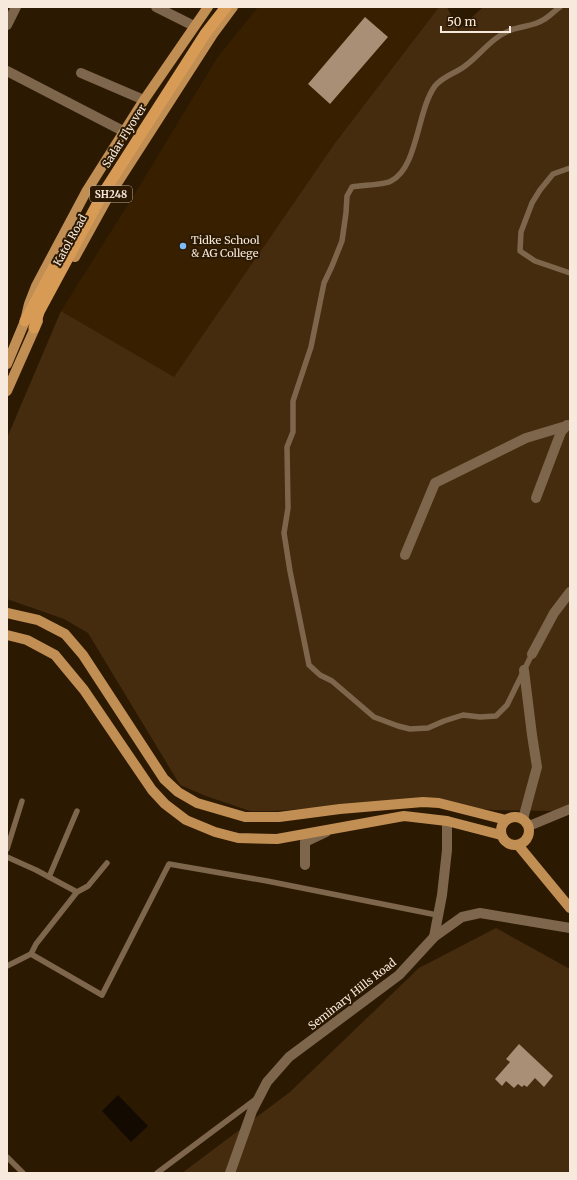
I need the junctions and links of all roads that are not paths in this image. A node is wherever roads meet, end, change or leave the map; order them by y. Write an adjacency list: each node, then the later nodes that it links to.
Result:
1 (16, 7): 8 (street)
2 (156, 7): 9 (street)
3 (208, 7): 9 (main road, Katol Road / SH248)
4 (219, 7): 16 (highway, Sadar Flyover)
5 (226, 7): 16 (highway, Sadar Flyover)
6 (233, 7): 17 (main road, Katol Road / SH248)
7 (560, 7): 27 (lane)
8 (7, 24)
9 (194, 26): 12 (main road, Katol Road / SH248)
10 (7, 71): 13 (street)
11 (81, 73): 12 (street)
12 (144, 100): 13 (main road, Katol Road / SH248)
13 (125, 132): 17 (main road, Katol Road / SH248)
14 (570, 168): 15 (lane)
15 (570, 273)
16 (46, 290): 17 (highway, Sadar Flyover)
17 (30, 324): 18 (main road, Katol Road / SH248); 19 (main road, Katol Road / SH248)
18 (7, 364)
19 (7, 391)
20 (568, 424): 21 (street); 22 (street)
21 (536, 498)
22 (405, 555)
23 (570, 592): 26 (street)
24 (7, 613): 32 (main road)
25 (7, 635): 34 (main road)
26 (532, 654): 27 (lane)
27 (524, 670): 33 (street)
28 (22, 801): 37 (lane)
29 (570, 809): 33 (street)
30 (78, 811): 41 (lane)
31 (447, 820): 34 (main road); 35 (main road); 44 (street)
32 (506, 820): 33 (main road); 35 (main road)
33 (526, 822): 36 (main road)
34 (329, 830): 40 (street)
35 (501, 835): 36 (main road)
36 (518, 845): 43 (main road)
37 (7, 849)
38 (7, 857): 41 (lane)
39 (107, 863): 42 (lane)
40 (305, 865)
41 (49, 877): 42 (lane)
42 (77, 892): 47 (lane)
43 (570, 908)
44 (437, 915): 46 (street); 47 (lane)
45 (570, 928): 46 (street, Seminary Hills Road)
46 (434, 937): 49 (street, Seminary Hills Road)
47 (31, 954): 48 (lane)
48 (7, 966)
49 (259, 1097): 52 (lane); 53 (street, Seminary Hills Road)
50 (7, 1157): 51 (lane)
51 (23, 1173)
52 (157, 1173)
53 (230, 1173)

